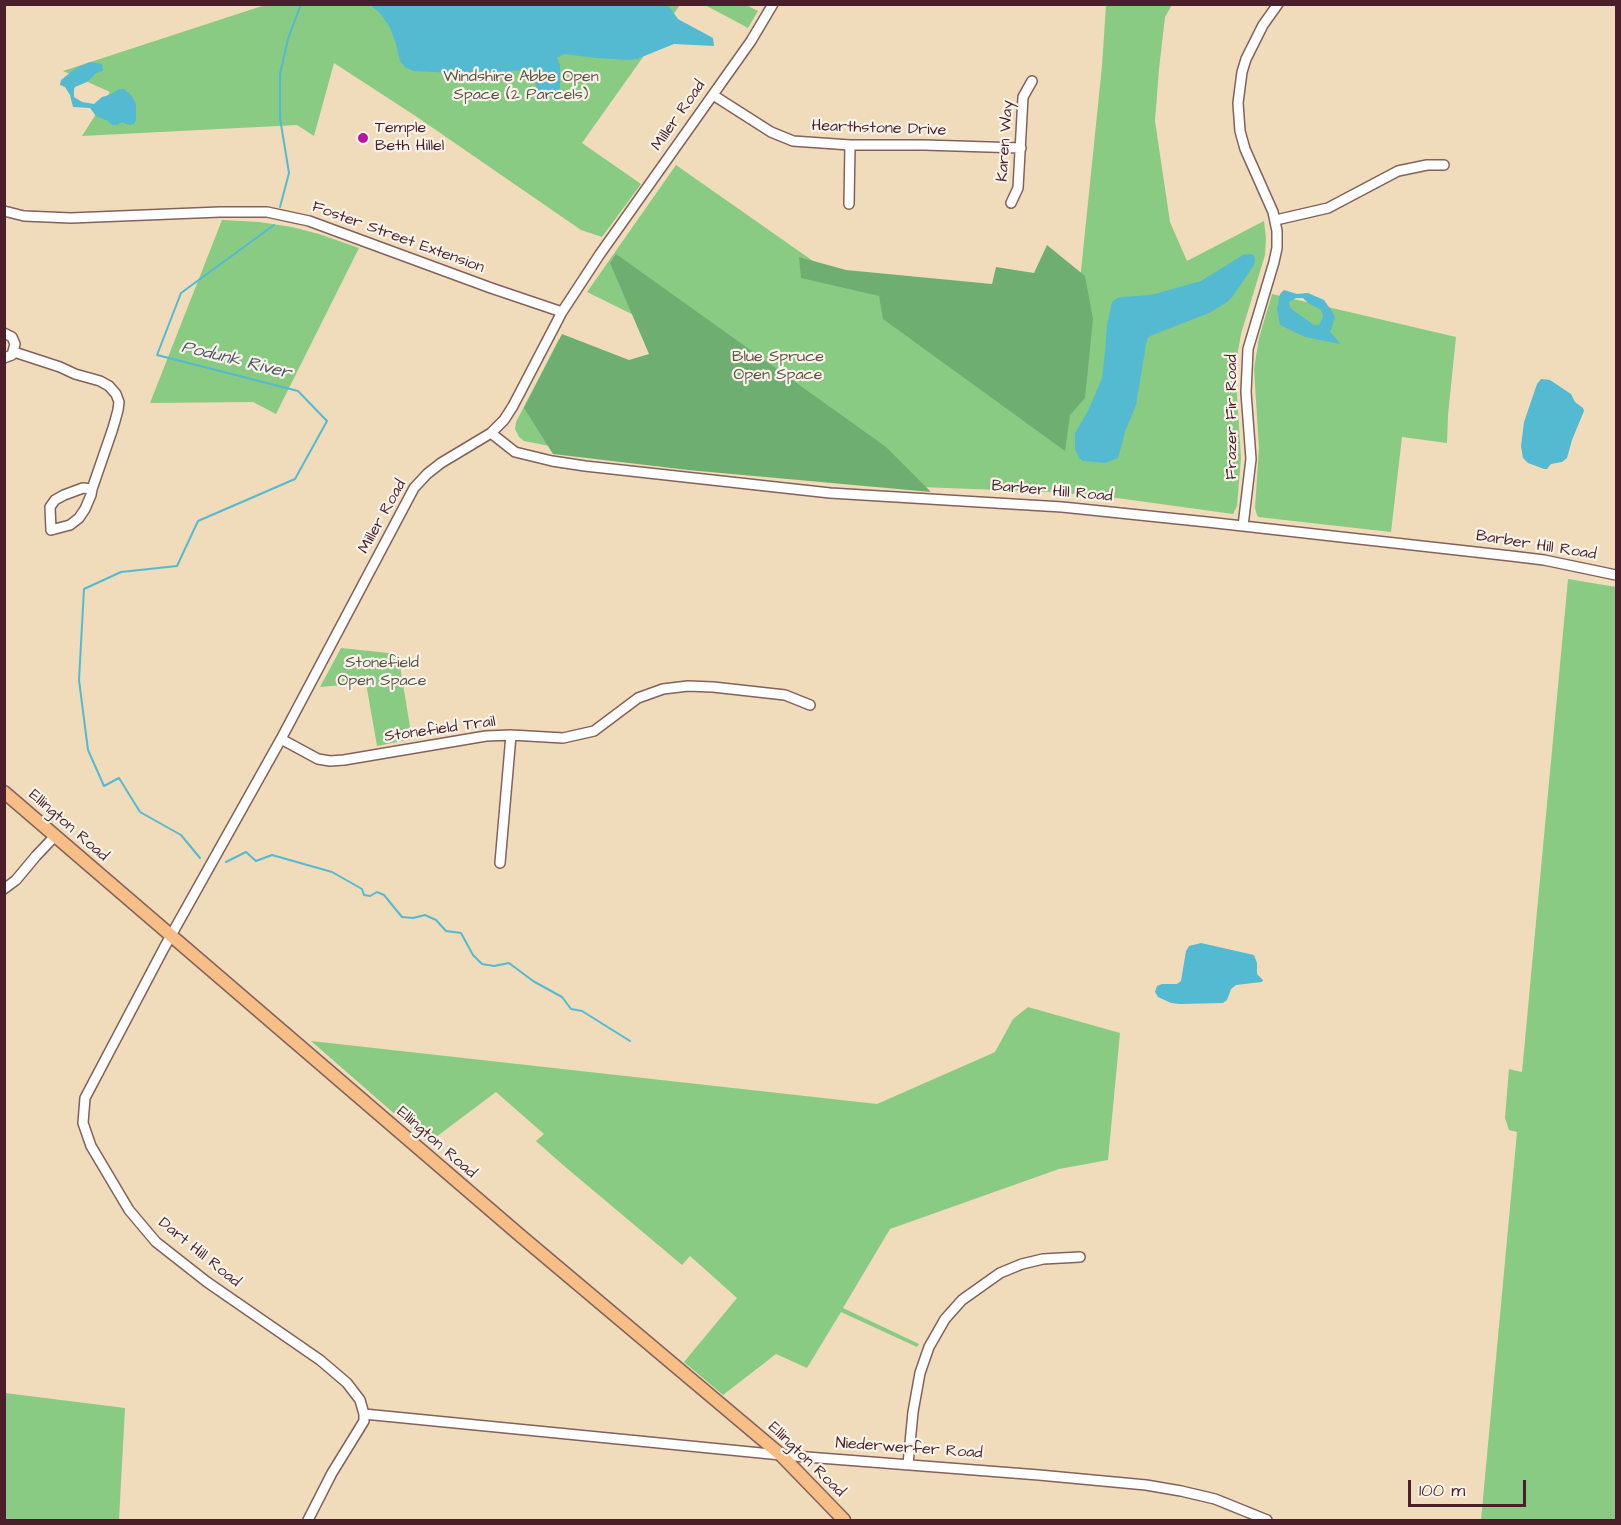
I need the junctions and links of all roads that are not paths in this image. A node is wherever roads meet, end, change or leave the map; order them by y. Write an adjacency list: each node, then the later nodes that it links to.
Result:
1 (773, 4): 4 (street, Miller Road)
2 (1278, 4): 11 (street, Frazer Fir Road)
3 (1032, 81): 6 (street, Karen Way)
4 (713, 95): 5 (street, Hearthstone Drive); 12 (street, Miller Road)
5 (850, 145): 6 (street, Hearthstone Drive); 9 (street)
6 (1021, 148): 8 (street, Karen Way)
7 (1444, 165): 11 (street)
8 (1011, 203)
9 (849, 204)
10 (4, 211): 12 (street, Foster Street Extension)
11 (1276, 220): 18 (street, Frazer Fir Road)
12 (562, 312): 16 (street, Miller Road)
13 (4, 333): 14 (street)
14 (14, 352): 15 (street); 17 (street)
15 (4, 358)
16 (491, 433): 18 (street, Barber Hill Road); 22 (street, Miller Road)
17 (92, 489): 17 (street)
18 (1243, 526): 19 (street, Barber Hill Road)
19 (1617, 575)
20 (810, 705): 21 (street, Stonefield Trail)
21 (511, 735): 22 (street, Stonefield Trail); 25 (street)
22 (281, 739): 27 (street, Miller Road)
23 (4, 792): 24 (main road, Ellington Road)
24 (55, 836): 26 (street); 27 (main road, Ellington Road)
25 (500, 863)
26 (4, 889)
27 (171, 936): 29 (street, Dart Hill Road); 30 (main road, Ellington Road)
28 (1080, 1257): 31 (street)
29 (364, 1414): 30 (street, Niederwerfer Road); 32 (street)
30 (781, 1455): 31 (street, Niederwerfer Road); 33 (main road, Ellington Road)
31 (908, 1464): 34 (street, Niederwerfer Road)
32 (308, 1521)
33 (844, 1521)
34 (1267, 1521)

